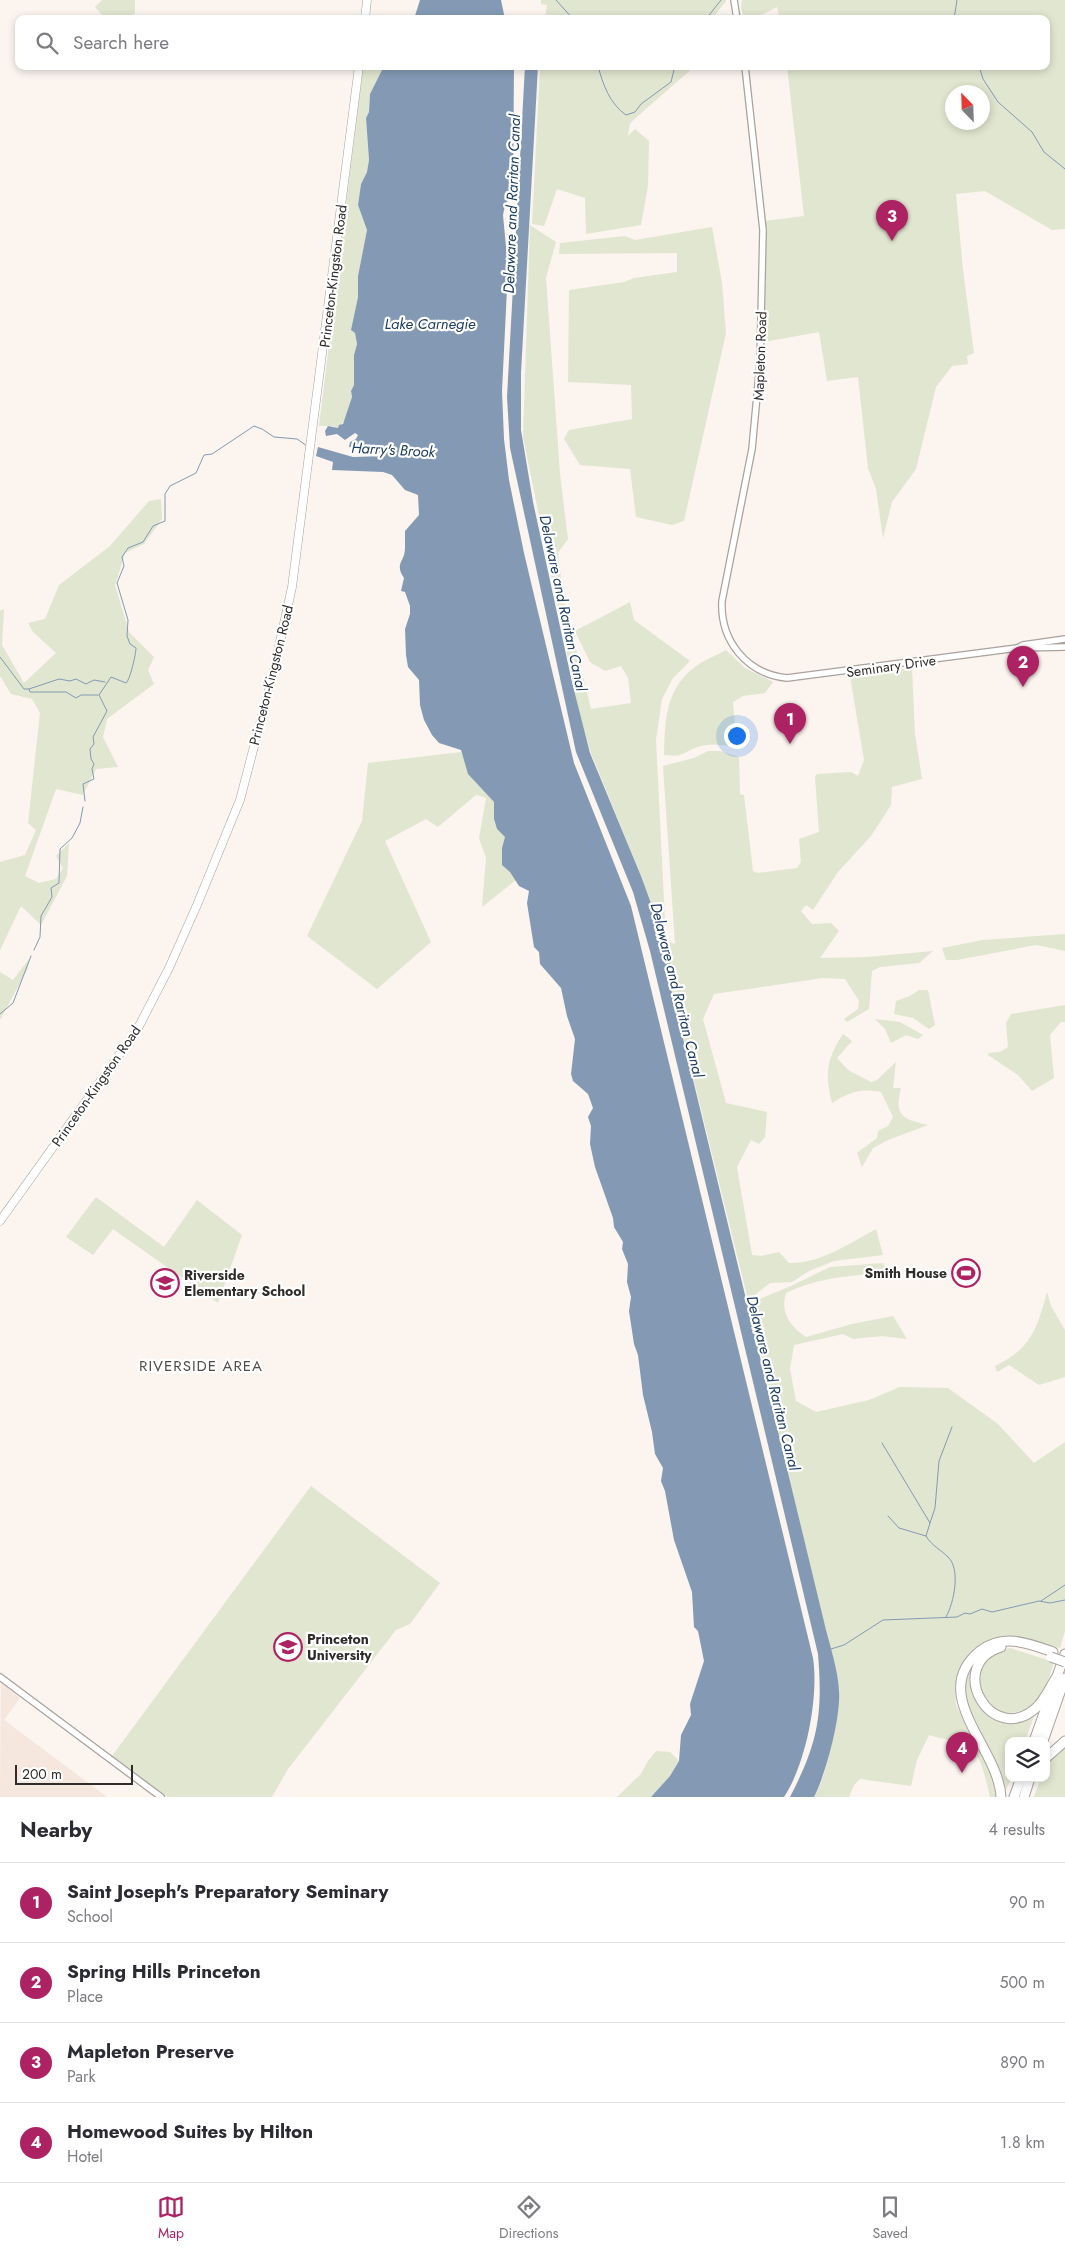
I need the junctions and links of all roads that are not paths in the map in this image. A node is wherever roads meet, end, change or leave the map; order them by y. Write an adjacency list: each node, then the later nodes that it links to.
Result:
1 (367, 0): 3 (main road)
2 (734, 0): 4 (street)
3 (365, 15)
4 (736, 15)
5 (358, 70): 11 (main road, Princeton-Kingston Road)
6 (745, 70): 8 (street, Mapleton Road)
7 (1065, 639): 10 (street)
8 (730, 642): 10 (street, Seminary Drive)
9 (1065, 647): 10 (street, Seminary Drive)
10 (1017, 648)
11 (0, 1221)
12 (1052, 1654): 13 (highway); 14 (highway, bridge); 16 (highway); 23 (highway)
13 (1065, 1655): 16 (highway)
14 (1065, 1662)
15 (1, 1677): 22 (street)
16 (1061, 1678): 17 (highway); 18 (highway)
17 (1036, 1737)
18 (1044, 1737)
19 (1065, 1741): 20 (highway)
20 (1050, 1754)
21 (1020, 1782): 24 (highway)
22 (161, 1797)
23 (1001, 1797)
24 (1014, 1797)

